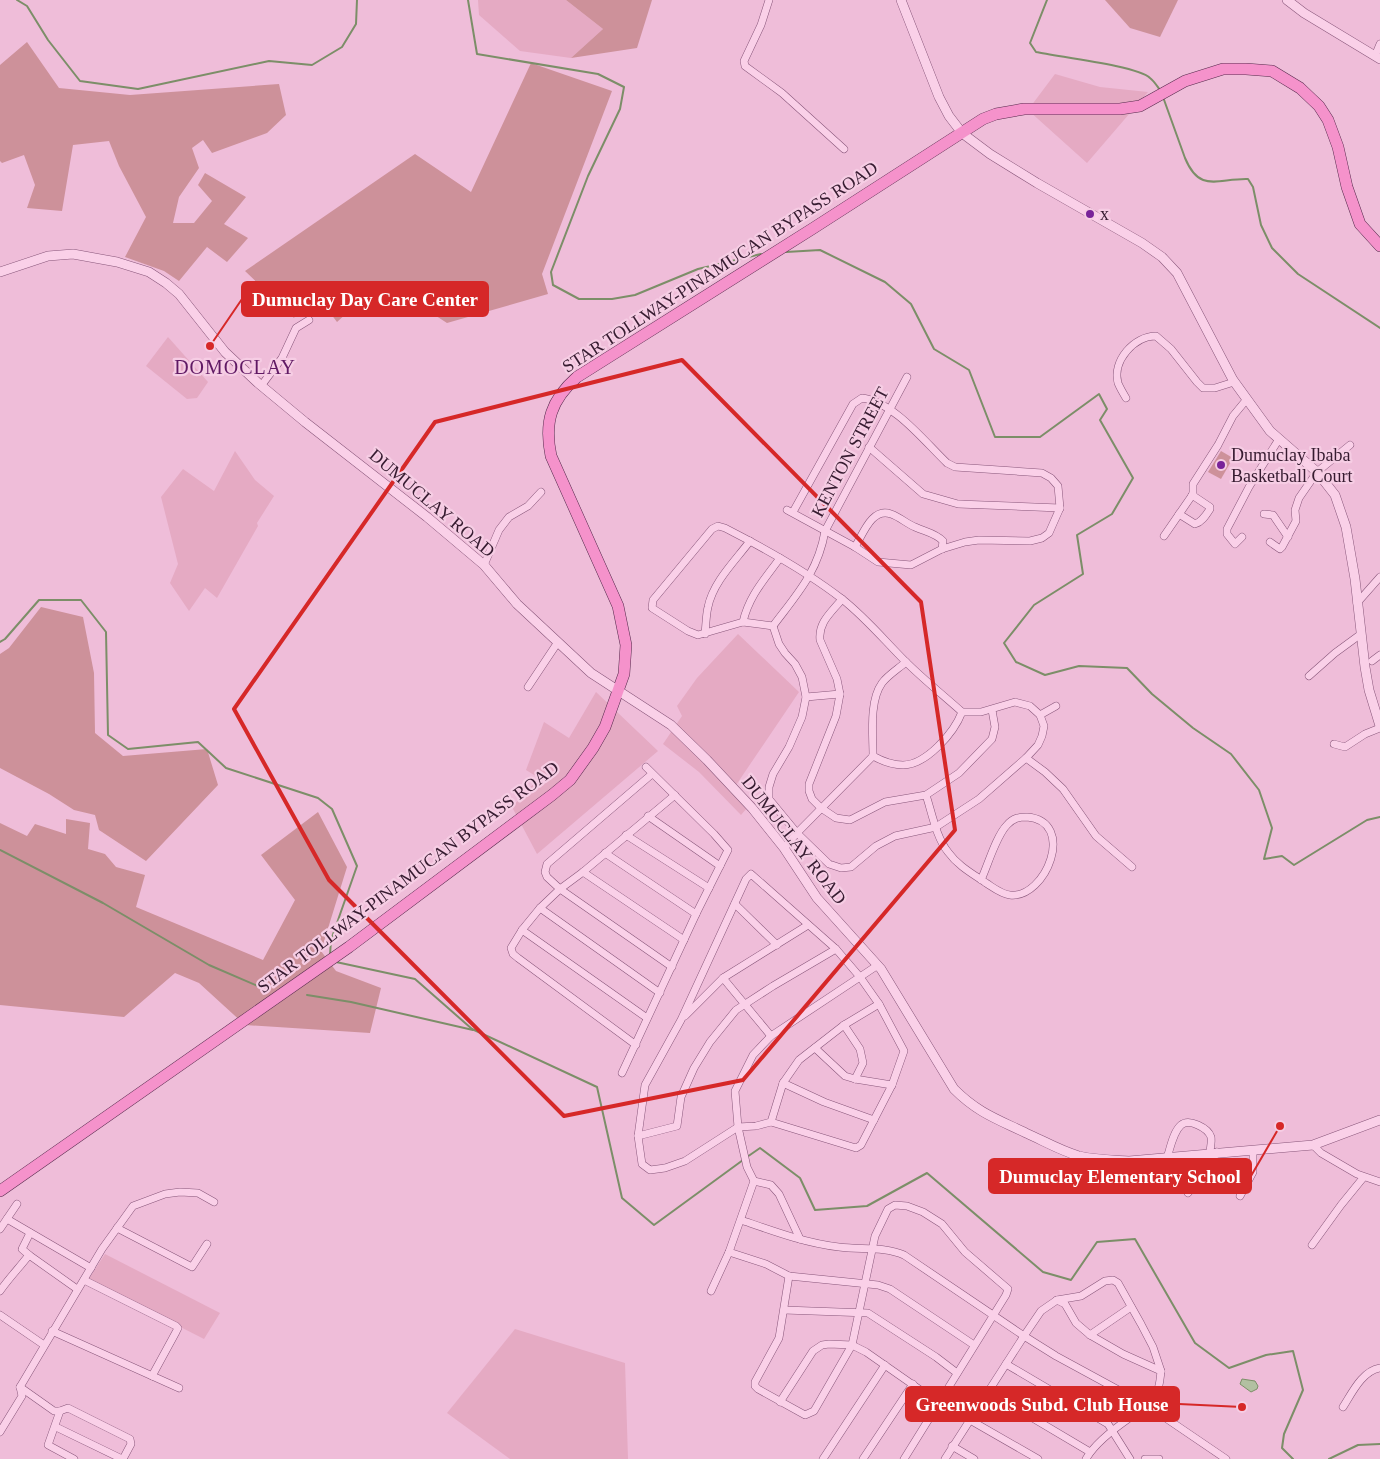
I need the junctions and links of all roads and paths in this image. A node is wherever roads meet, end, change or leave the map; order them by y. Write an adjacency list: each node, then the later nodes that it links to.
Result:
1 (769, 0): 7 (street)
2 (901, 0): 6 (street)
3 (1287, 0): 5 (street)
4 (1380, 44): 5 (street)
5 (1378, 57)
6 (962, 133): 8 (main road, STAR TOLLWAY-PINAMUCAN BYPASS ROAD); 12 (street); 50 (main road, STAR TOLLWAY-PINAMUCAN BYPASS ROAD)
7 (844, 149)
8 (1380, 246)
9 (0, 272): 13 (street, DUMUCLAY ROAD)
10 (309, 320): 13 (street)
11 (907, 376): 16 (street, KENTON STREET)
12 (1234, 382): 14 (street); 15 (street)
13 (261, 386): 35 (street, DUMUCLAY ROAD)
14 (1126, 398)
15 (1247, 399): 17 (street); 22 (street)
16 (891, 409): 19 (street, KENTON STREET); 23 (street); 26 (street)
17 (1279, 439): 20 (street); 28 (street)
18 (1350, 445): 20 (street)
19 (870, 447): 23 (street); 26 (street, KENTON STREET)
20 (1317, 472): 29 (street); 39 (street)
21 (541, 492): 35 (street)
22 (1192, 495): 24 (street); 24 (street)
23 (1060, 508): 33 (street)
24 (1179, 514): 27 (street)
25 (1264, 514): 29 (street)
26 (825, 531): 32 (street); 36 (street, KENTON STREET)
27 (1164, 536)
28 (1242, 536)
29 (1288, 537): 31 (street)
30 (750, 541): 34 (street); 42 (street); 42 (street)
31 (1270, 542)
32 (855, 547): 33 (street); 33 (street)
33 (942, 549)
34 (780, 558): 36 (street); 40 (street)
35 (484, 565): 44 (street, DUMUCLAY ROAD)
36 (810, 576): 38 (street); 41 (street, KENTON STREET)
37 (1380, 577): 39 (street)
38 (842, 599): 47 (street); 51 (street)
39 (1357, 603): 43 (street)
40 (743, 622): 41 (street); 42 (street)
41 (773, 626): 52 (street)
42 (705, 634)
43 (1361, 634): 48 (street); 54 (street)
44 (558, 642): 49 (street); 50 (street, DUMUCLAY ROAD)
45 (1380, 656): 46 (street)
46 (1372, 661)
47 (906, 662): 56 (street); 60 (street)
48 (1308, 676)
49 (528, 687)
50 (618, 690): 71 (street, DUMUCLAY ROAD); 116 (main road, STAR TOLLWAY-PINAMUCAN BYPASS ROAD)
51 (840, 694): 52 (street); 66 (street)
52 (806, 697): 69 (street)
53 (1056, 706): 57 (street)
54 (1377, 708): 58 (street)
55 (992, 710): 56 (street); 57 (street); 65 (street)
56 (962, 712): 60 (street)
57 (1040, 715): 61 (street)
58 (1380, 727): 59 (street)
59 (1334, 744)
60 (873, 756): 66 (street)
61 (1026, 758): 68 (street); 74 (street)
62 (646, 767): 63 (street)
63 (652, 774): 64 (street); 78 (street)
64 (675, 795): 67 (street); 73 (street)
65 (926, 795): 66 (street); 68 (street)
66 (821, 808): 69 (street)
67 (648, 816): 70 (street); 73 (street)
68 (936, 827): 69 (street); 76 (street)
69 (797, 833): 71 (street)
70 (626, 835): 72 (street); 77 (street)
71 (784, 848): 88 (street, DUMUCLAY ROAD)
72 (605, 853): 75 (street); 81 (street)
73 (720, 866): 77 (street)
74 (1132, 867)
75 (583, 872): 78 (street); 84 (street)
76 (981, 880): 76 (street)
77 (709, 888): 81 (street)
78 (560, 889): 80 (street); 87 (street)
79 (735, 904): 82 (street); 85 (street); 95 (street)
80 (540, 908): 83 (street); 91 (street)
81 (696, 914): 84 (street)
82 (808, 925): 85 (street); 86 (street)
83 (522, 930): 94 (street); 98 (street)
84 (684, 940): 87 (street)
85 (777, 944): 89 (street)
86 (836, 949): 90 (street); 92 (street)
87 (672, 967): 91 (street)
88 (879, 967): 90 (street); 112 (street, DUMUCLAY ROAD)
89 (723, 978): 92 (street); 95 (street)
90 (860, 979): 93 (street); 97 (street)
91 (660, 993): 94 (street)
92 (745, 1003): 97 (street); 108 (street)
93 (879, 1004): 96 (street); 103 (street)
94 (647, 1018): 98 (street)
95 (681, 1020): 108 (street)
96 (844, 1025): 99 (street); 101 (street)
97 (771, 1036): 107 (street)
98 (636, 1045): 100 (street)
99 (815, 1048): 101 (street); 102 (street)
100 (622, 1073)
101 (855, 1080): 103 (street)
102 (783, 1083): 104 (street); 106 (street)
103 (892, 1086): 104 (street)
104 (874, 1120): 106 (street)
105 (1380, 1120): 109 (street, DUMUCLAY ROAD)
106 (771, 1122): 107 (street)
107 (738, 1127): 108 (street); 114 (street)
108 (638, 1136)
109 (1313, 1145): 110 (street, DUMUCLAY ROAD); 113 (street)
110 (1253, 1150): 111 (street, DUMUCLAY ROAD); 118 (street)
111 (1213, 1153): 112 (street, DUMUCLAY ROAD); 112 (street); 117 (street)
112 (1167, 1158)
113 (1364, 1178): 115 (street); 128 (street)
114 (754, 1180): 122 (street); 126 (street)
115 (1380, 1182)
116 (0, 1191)
117 (1188, 1193)
118 (1240, 1196)
119 (214, 1202): 123 (street)
120 (17, 1204): 121 (street)
121 (7, 1219): 124 (street); 125 (street)
122 (741, 1220): 126 (street); 130 (street)
123 (118, 1228): 127 (street); 132 (street)
124 (0, 1230)
125 (30, 1233): 131 (street); 132 (street)
126 (800, 1239): 129 (street)
127 (207, 1244)
128 (1312, 1245)
129 (872, 1250): 135 (street); 144 (street); 144 (street)
130 (729, 1252): 133 (street); 137 (street)
131 (29, 1255): 136 (street); 138 (street)
132 (91, 1268): 134 (street)
133 (789, 1276): 135 (street); 141 (street)
134 (84, 1280): 136 (street); 156 (street)
135 (864, 1283): 142 (street); 150 (street)
136 (77, 1289): 145 (street)
137 (711, 1290)
138 (0, 1291)
139 (1057, 1300): 140 (street); 146 (street); 147 (street)
140 (1131, 1307): 146 (street); 154 (street)
141 (784, 1310): 142 (street); 161 (street)
142 (858, 1312): 148 (street); 155 (street)
143 (0, 1315): 149 (street)
144 (993, 1315): 147 (street); 150 (street)
145 (52, 1331): 149 (street); 156 (street)
146 (1090, 1335): 154 (street)
147 (1024, 1336): 151 (street); 163 (street)
148 (852, 1344): 152 (street); 161 (street); 161 (street)
149 (44, 1345): 158 (street)
150 (974, 1345): 155 (street)
151 (1006, 1364): 160 (street); 169 (street)
152 (885, 1365): 157 (street); 174 (street)
153 (1380, 1368): 164 (street)
154 (1161, 1371): 163 (street)
155 (957, 1373): 162 (street)
156 (152, 1376): 159 (street)
157 (913, 1384): 162 (street); 175 (street)
158 (20, 1387): 165 (street); 168 (street)
159 (179, 1388)
160 (987, 1391): 166 (street); 171 (street)
161 (780, 1402)
162 (939, 1403): 176 (street)
163 (1148, 1406): 169 (street); 184 (street)
164 (1343, 1407)
165 (60, 1411): 167 (street); 173 (street)
166 (970, 1420): 170 (street); 179 (street)
167 (56, 1427): 172 (street); 173 (street)
168 (0, 1432)
169 (1112, 1432): 171 (street); 181 (street)
170 (952, 1446): 177 (street); 178 (street)
171 (1090, 1452): 180 (street)
172 (74, 1459)
173 (123, 1459)
174 (823, 1459)
175 (863, 1459)
176 (904, 1459)
177 (945, 1459)
178 (974, 1459)
179 (1038, 1459)
180 (1086, 1459)
181 (1130, 1459)
182 (1145, 1459): 183 (street)
183 (1159, 1459)
184 (1226, 1459)

